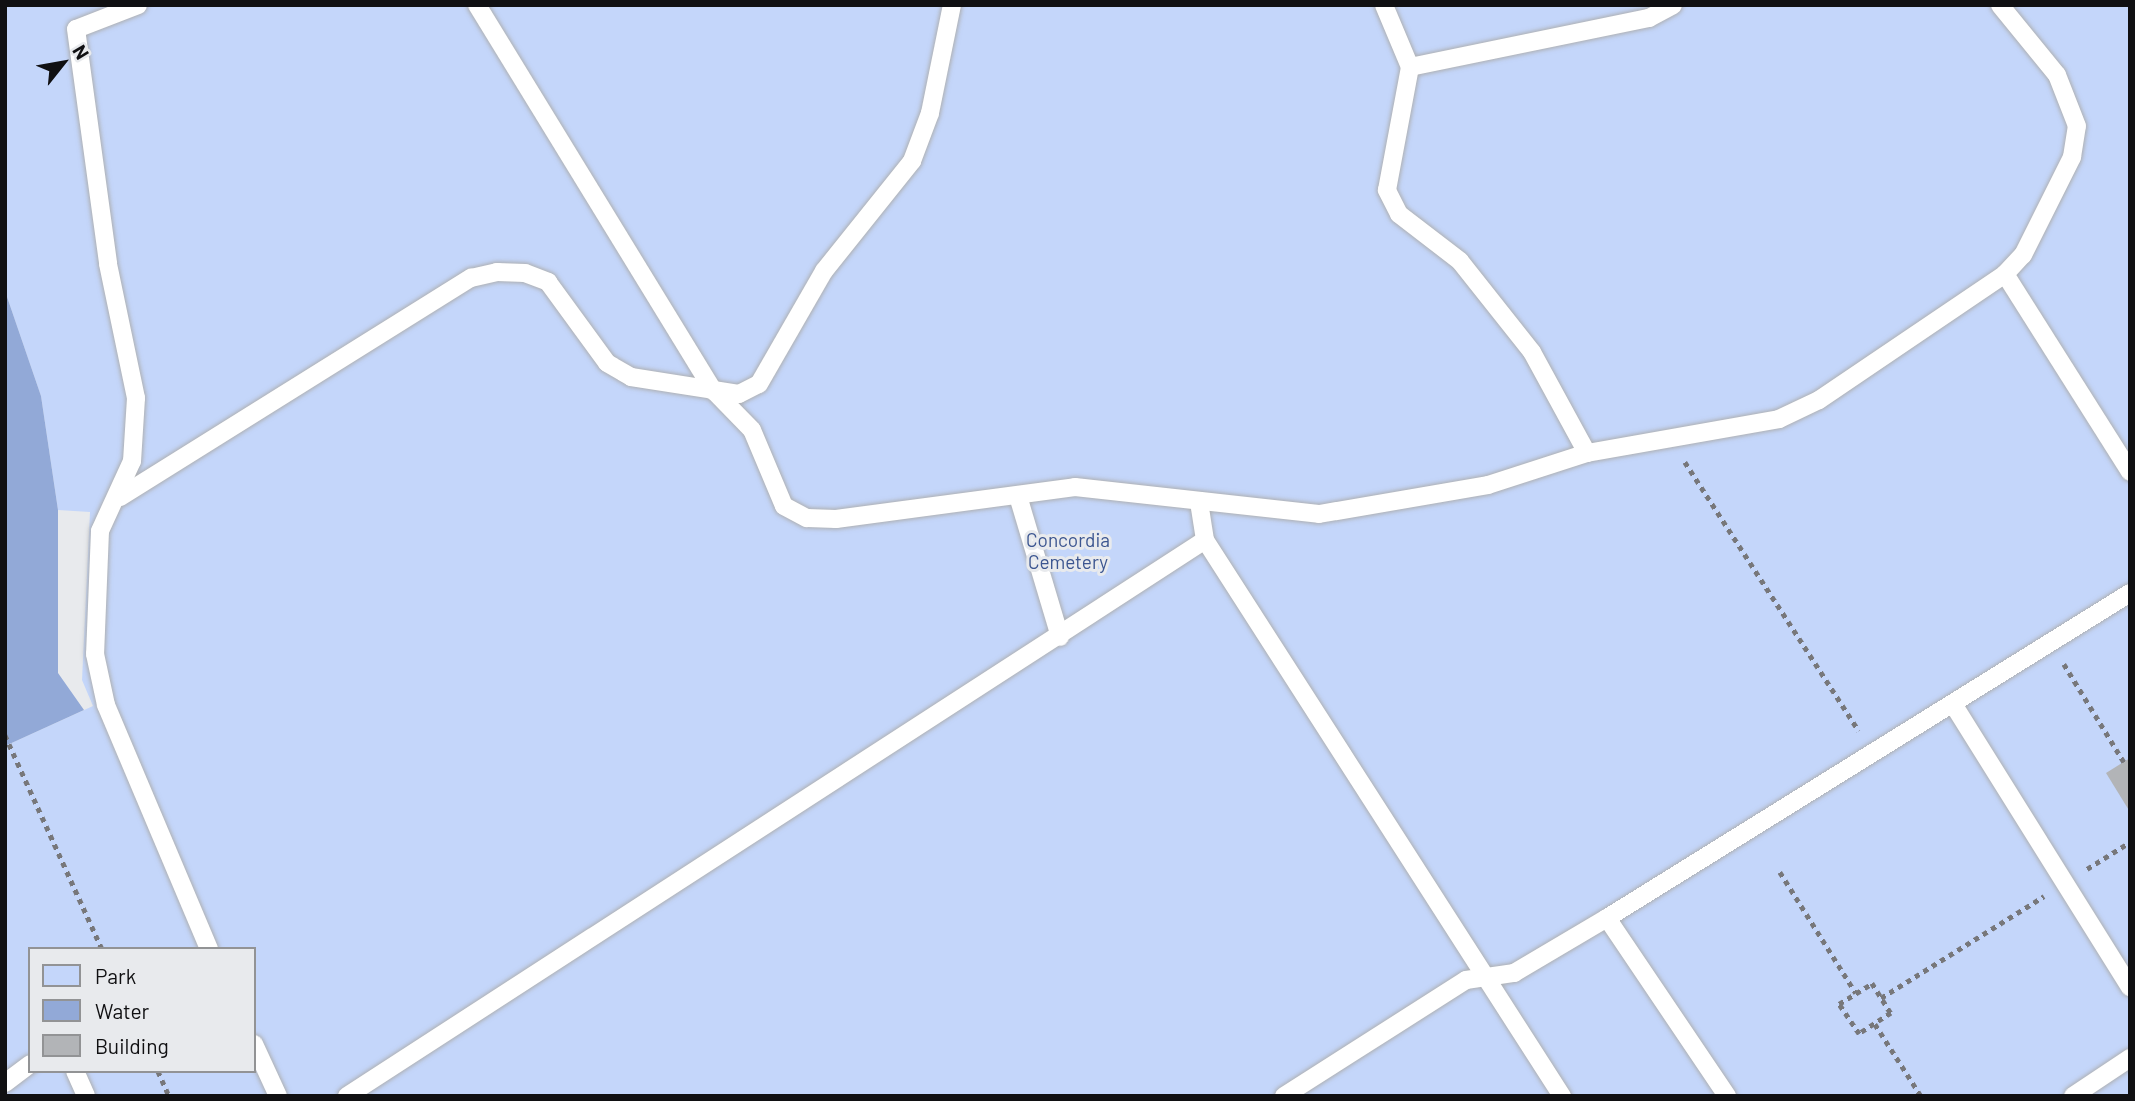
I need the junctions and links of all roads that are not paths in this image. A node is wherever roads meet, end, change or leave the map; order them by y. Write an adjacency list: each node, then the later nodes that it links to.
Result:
1 (138, 5): 13 (lane)
2 (477, 5): 9 (lane)
3 (952, 5): 9 (lane)
4 (1384, 5): 7 (lane)
5 (1673, 5): 7 (lane)
6 (2000, 5): 8 (lane)
7 (1410, 67): 10 (lane)
8 (2005, 274): 10 (lane); 11 (lane)
9 (714, 391): 12 (lane); 13 (lane)
10 (1587, 453): 14 (lane)
11 (2130, 472)
12 (1018, 496): 14 (lane); 17 (lane)
13 (120, 497): 20 (lane)
14 (1199, 502): 15 (lane)
15 (1205, 540): 17 (lane); 21 (lane)
16 (2130, 593): 18 (lane)
17 (1060, 637): 30 (lane)
18 (1953, 704): 19 (lane); 22 (lane)
19 (1607, 918): 21 (lane); 33 (lane)
20 (208, 947)
21 (1485, 977): 31 (lane); 32 (lane)
22 (2130, 987)
23 (256, 1048): 29 (lane)
24 (2130, 1058): 34 (lane)
25 (28, 1066): 27 (lane)
26 (76, 1073): 28 (lane)
27 (5, 1083)
28 (86, 1096)
29 (278, 1096)
30 (347, 1096)
31 (1284, 1096)
32 (1562, 1096)
33 (1727, 1096)
34 (2073, 1096)

